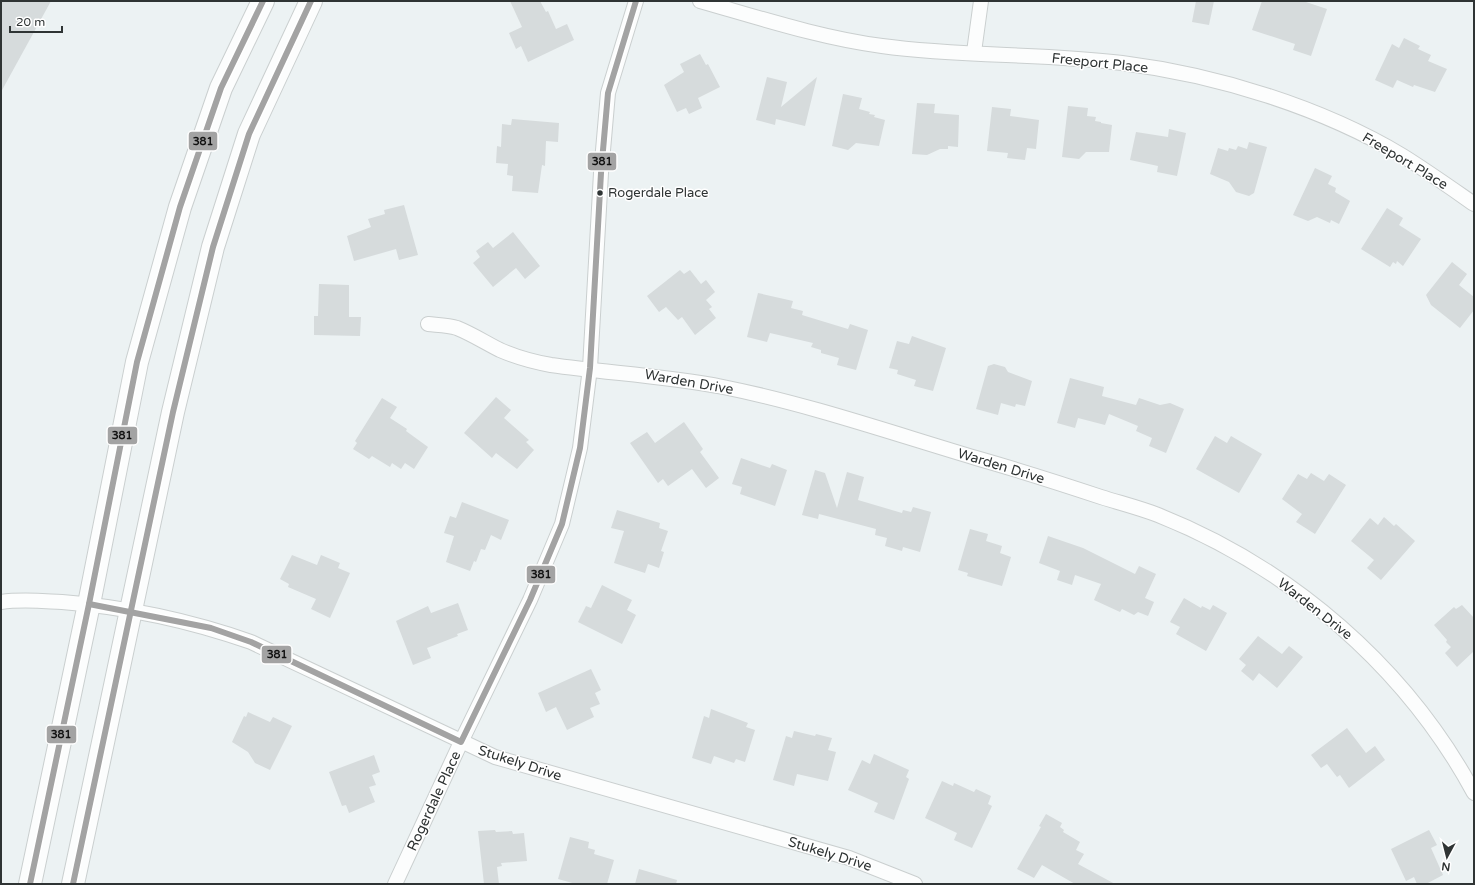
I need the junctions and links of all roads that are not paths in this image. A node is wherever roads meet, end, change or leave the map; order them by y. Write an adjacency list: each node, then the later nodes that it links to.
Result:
1 (263, 1): 11 (main road)
2 (311, 1): 12 (main road)
3 (636, 1): 9 (street, Rogerdale Place)
4 (700, 1): 6 (street, Freeport Place)
5 (981, 1): 6 (street)
6 (974, 52): 7 (street, Freeport Place)
7 (1474, 204)
8 (428, 324): 9 (street, Warden Drive)
9 (590, 368): 13 (street, Rogerdale Place); 14 (street, Warden Drive)
10 (1, 602): 11 (street, Stukely Drive)
11 (89, 604): 12 (street, Stukely Drive); 15 (main road)
12 (131, 612): 13 (street, Stukely Drive); 16 (main road)
13 (461, 742): 17 (street, Rogerdale Place); 18 (street, Stukely Drive)
14 (1474, 794)
15 (30, 884)
16 (73, 884)
17 (396, 884)
18 (915, 884)

